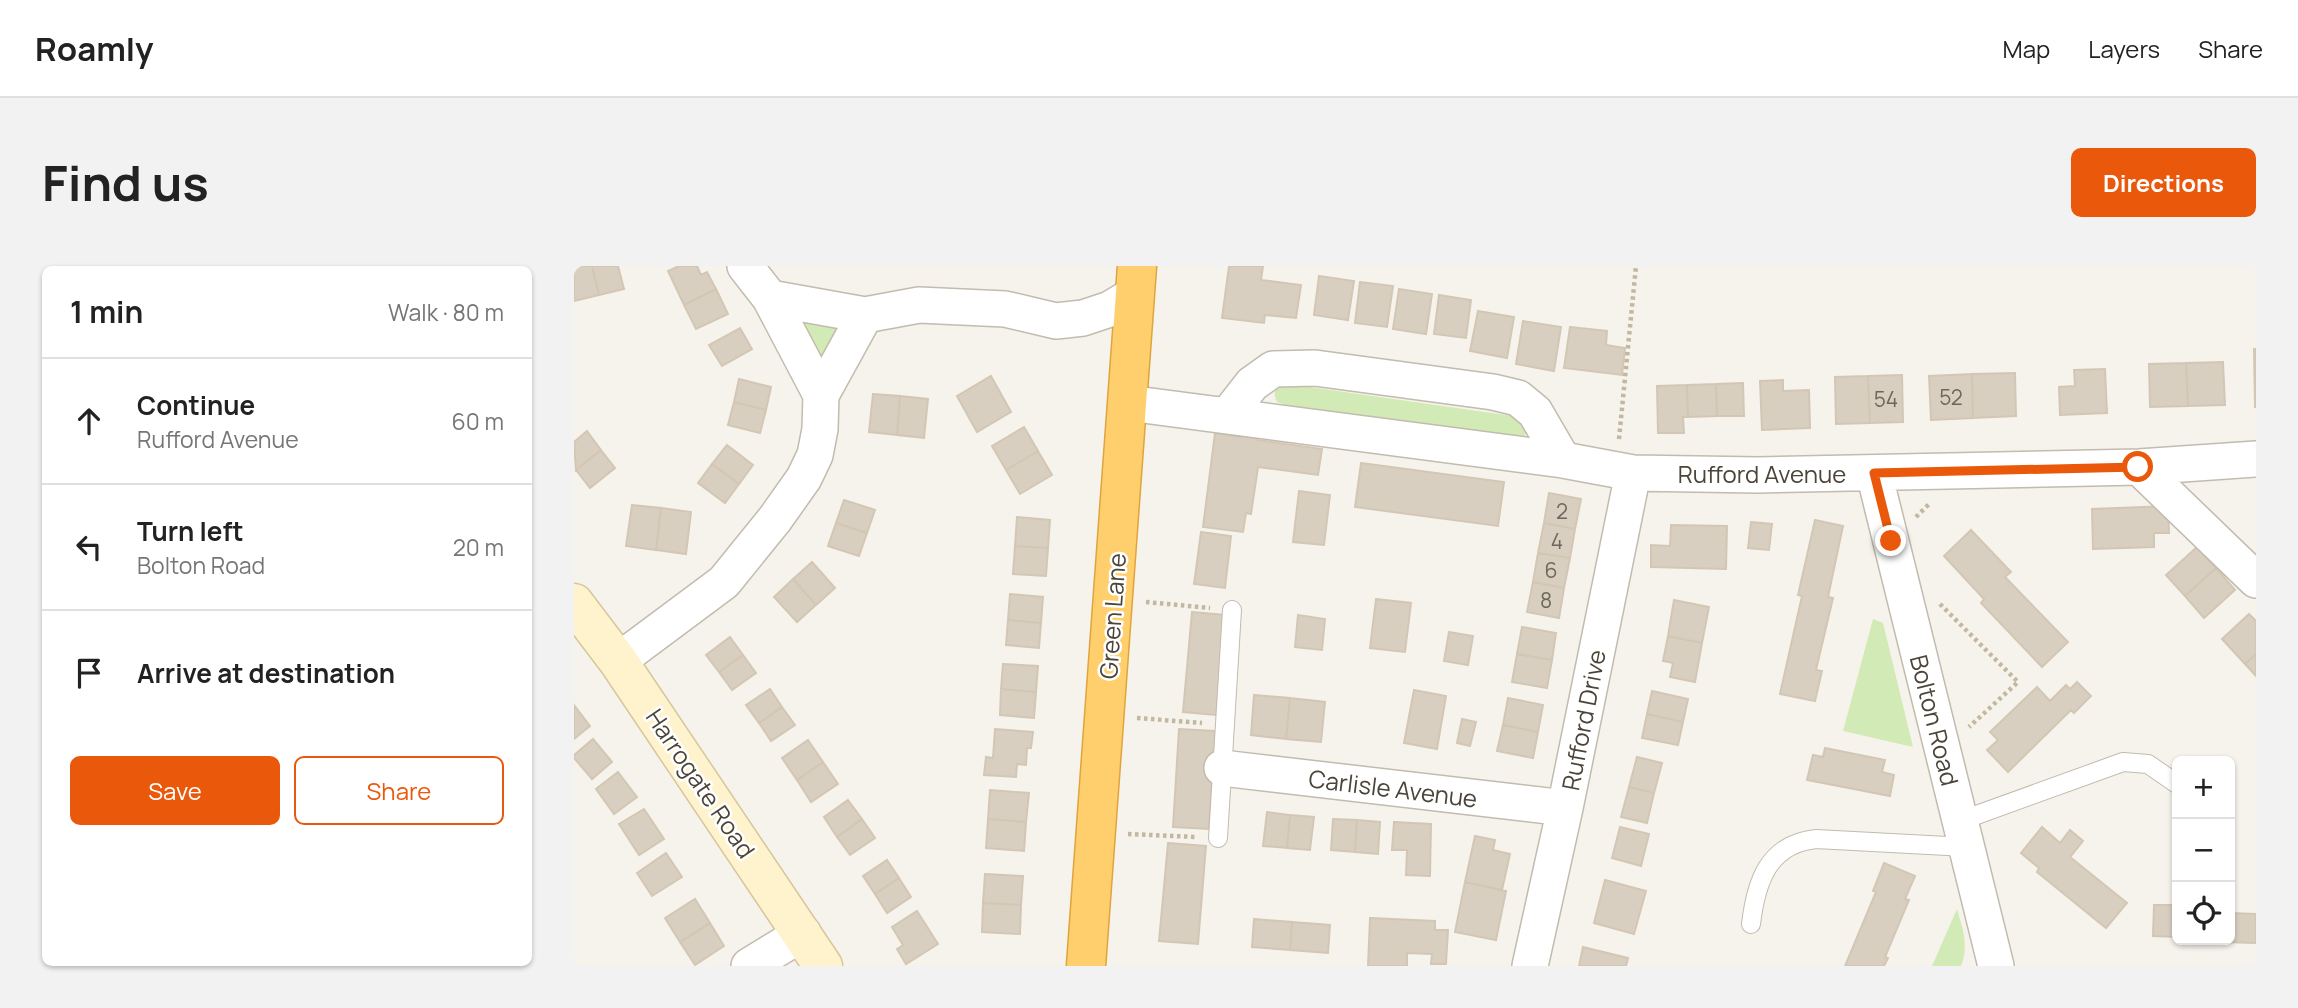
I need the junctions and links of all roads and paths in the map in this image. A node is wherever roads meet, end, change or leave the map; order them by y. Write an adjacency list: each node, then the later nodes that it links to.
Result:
1 (744, 266): 4 (street)
2 (1636, 266): 12 (path)
3 (1136, 280): 5 (street); 7 (highway, Green Lane)
4 (770, 298): 5 (street); 6 (street)
5 (865, 314): 6 (street)
6 (821, 395): 19 (street)
7 (1128, 403): 8 (street, Rufford Avenue); 16 (highway, Green Lane)
8 (1227, 416): 10 (street, Rufford Avenue); 10 (street)
9 (2256, 459): 11 (street, Rufford Avenue)
10 (1563, 460): 12 (street, Rufford Avenue)
11 (2138, 467): 13 (street, Rufford Avenue); 14 (street)
12 (1625, 471): 13 (street, Rufford Avenue); 25 (street, Rufford Drive)
13 (1874, 473): 22 (street, Bolton Road)
14 (2256, 580)
15 (1933, 597): 22 (path)
16 (1114, 598): 18 (path); 20 (highway, Green Lane)
17 (574, 603): 19 (main road, Harrogate Road)
18 (1232, 610): 21 (lane)
19 (618, 661): 30 (main road, Harrogate Road)
20 (1105, 716): 21 (path); 26 (highway, Green Lane)
21 (1224, 725): 23 (lane)
22 (1943, 752): 27 (street, Bolton Road)
23 (1222, 768): 25 (street, Carlisle Avenue); 28 (lane)
24 (2172, 781): 27 (lane)
25 (1565, 808): 34 (street, Rufford Drive)
26 (1097, 832): 28 (path); 33 (highway, Green Lane)
27 (1963, 834): 29 (lane); 35 (street, Bolton Road)
28 (1218, 838)
29 (1751, 924)
30 (803, 933): 31 (street); 32 (main road, Harrogate Road)
31 (749, 966)
32 (823, 966)
33 (1086, 966)
34 (1530, 966)
35 (1996, 966)

